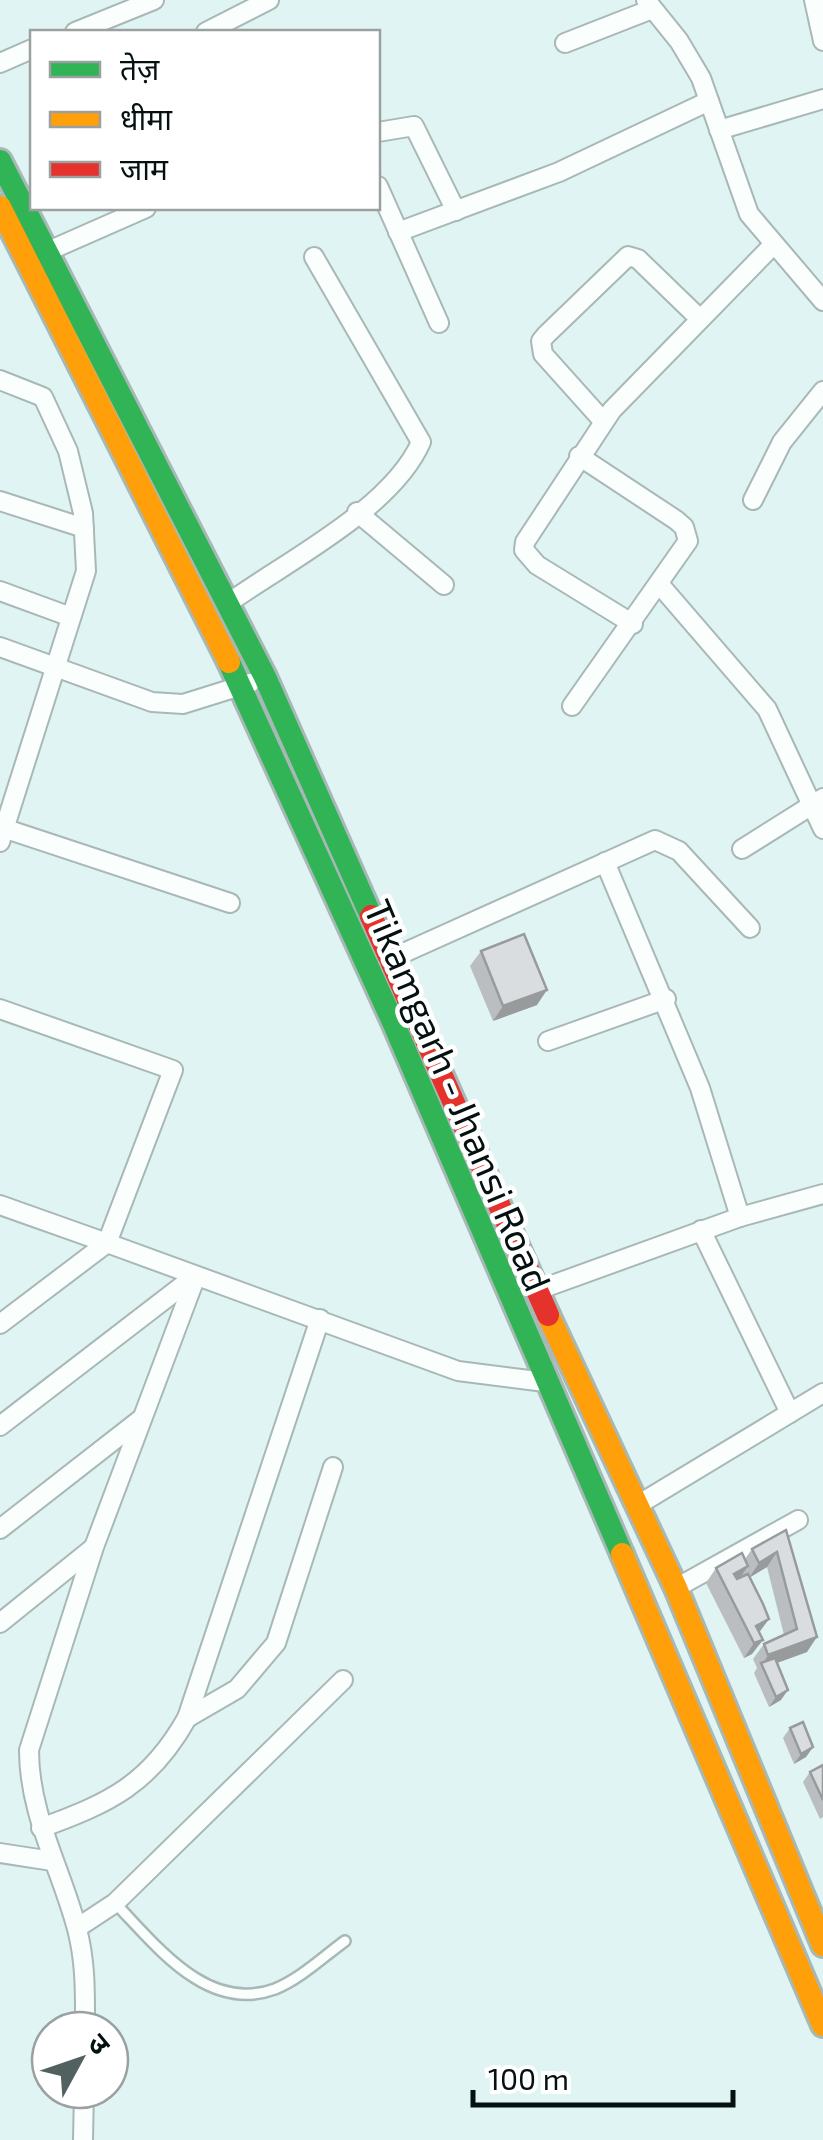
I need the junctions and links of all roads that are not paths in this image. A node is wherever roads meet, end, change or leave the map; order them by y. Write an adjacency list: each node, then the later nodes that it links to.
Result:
1 (154, 0): 5 (street)
2 (269, 0): 6 (street)
3 (814, 0): 7 (street)
4 (649, 4): 8 (street); 12 (street)
5 (81, 30)
6 (210, 30)
7 (823, 41)
8 (564, 43)
9 (30, 50): 10 (street)
10 (0, 62)
11 (823, 99): 13 (street)
12 (709, 102): 13 (street); 19 (street)
13 (720, 130): 21 (street)
14 (380, 132): 19 (street)
15 (0, 161): 22 (street)
16 (380, 191): 20 (street)
17 (0, 207): 44 (street, Tikamgarh - Jhansi Road)
18 (141, 210): 22 (street)
19 (456, 211): 20 (street)
20 (398, 232): 26 (street)
21 (774, 244): 24 (street); 25 (street)
22 (46, 252): 38 (street)
23 (314, 258): 33 (street)
24 (823, 301)
25 (700, 319): 29 (street); 29 (street)
26 (439, 323)
27 (0, 380): 34 (street)
28 (823, 391): 32 (street)
29 (603, 420): 30 (street)
30 (579, 456): 36 (street); 40 (street)
31 (0, 500): 34 (street)
32 (753, 500)
33 (357, 512): 35 (street); 38 (street)
34 (84, 528): 39 (street)
35 (444, 585)
36 (660, 585): 40 (street); 46 (street)
37 (0, 591): 39 (street)
38 (227, 604): 43 (street)
39 (70, 617): 42 (street)
40 (633, 624): 45 (street)
41 (0, 647): 42 (street)
42 (54, 667): 44 (street); 48 (street)
43 (265, 677): 44 (street); 53 (street)
44 (241, 686): 61 (street, Tikamgarh - Jhansi Road)
45 (572, 706)
46 (817, 802): 47 (street); 49 (street)
47 (823, 829)
48 (1, 833): 51 (street)
49 (742, 849)
50 (604, 862): 52 (street); 53 (street); 54 (street)
51 (230, 902)
52 (750, 928)
53 (388, 960): 59 (street)
54 (666, 998): 56 (street); 60 (street)
55 (0, 1009): 63 (street)
56 (548, 1042)
57 (823, 1194): 60 (street)
58 (0, 1205): 63 (street)
59 (504, 1210): 61 (street); 65 (street)
60 (740, 1217): 62 (street)
61 (476, 1221): 68 (street, Tikamgarh - Jhansi Road)
62 (701, 1230): 65 (street); 70 (street)
63 (107, 1243): 64 (street); 67 (street)
64 (196, 1276): 66 (street); 71 (street); 72 (street)
65 (540, 1289): 74 (street)
66 (320, 1318): 68 (street); 81 (street)
67 (0, 1324)
68 (545, 1382): 90 (street, Tikamgarh - Jhansi Road)
69 (823, 1392): 70 (street)
70 (790, 1413): 74 (street)
71 (143, 1418): 76 (street); 77 (street)
72 (0, 1426)
73 (334, 1468): 81 (street)
74 (636, 1506): 78 (street)
75 (798, 1520): 78 (street)
76 (0, 1529)
77 (94, 1547): 79 (street); 82 (street)
78 (676, 1588): 88 (street)
79 (0, 1623)
80 (343, 1680): 85 (street)
81 (186, 1718): 82 (street)
82 (42, 1828): 84 (street)
83 (0, 1853): 84 (street)
84 (52, 1861): 86 (street)
85 (115, 1903): 86 (street); 87 (lane)
86 (77, 1928): 89 (street)
87 (345, 1941)
88 (823, 1945)
89 (85, 2010)
90 (823, 2024)
91 (84, 2110): 92 (street)
92 (83, 2140)

